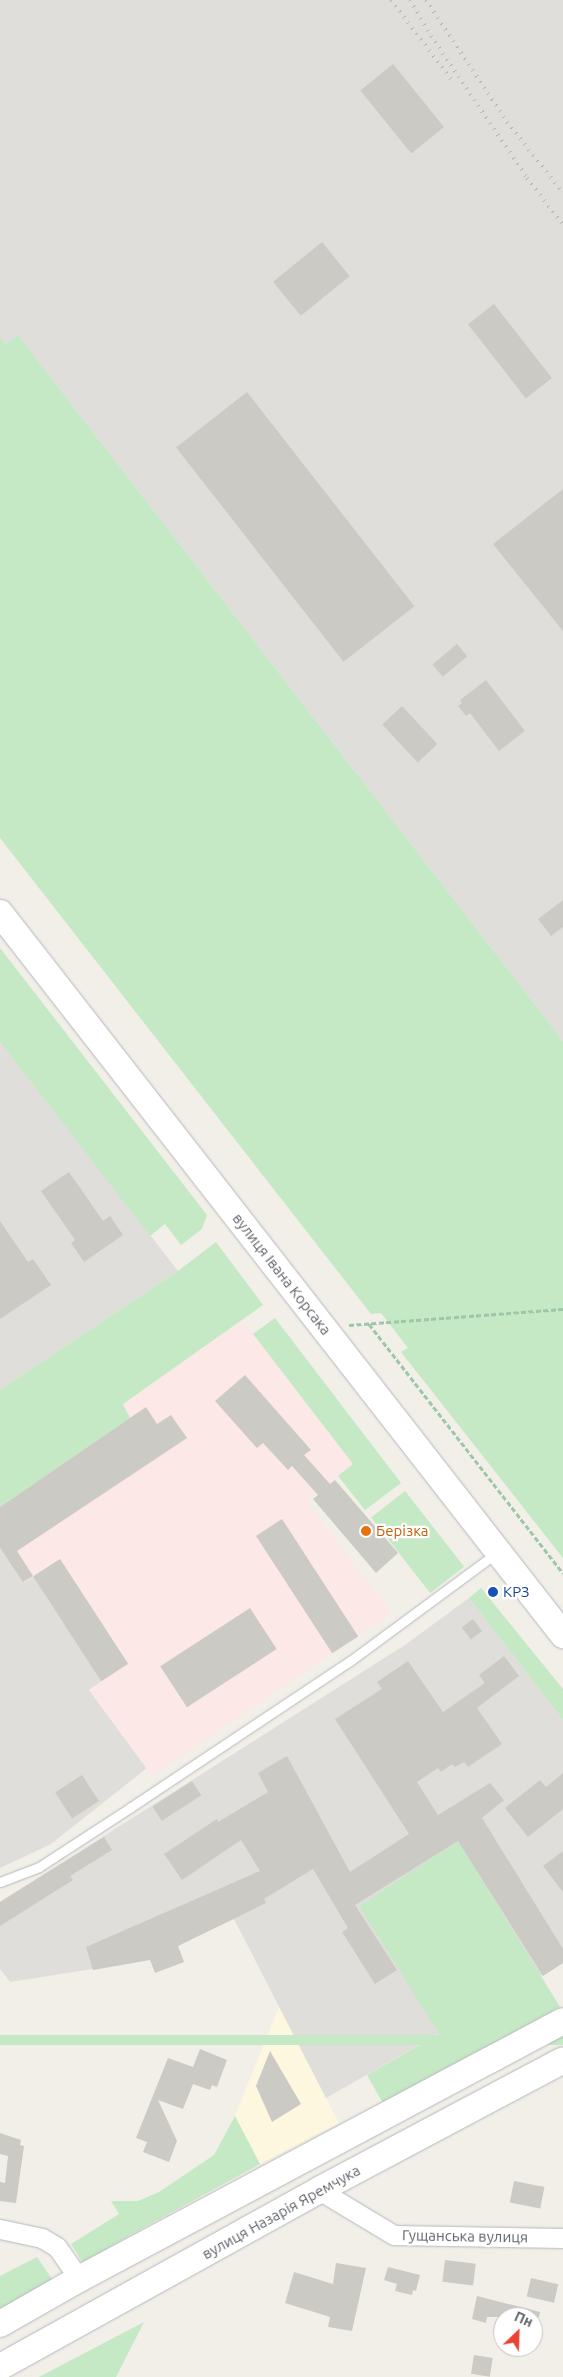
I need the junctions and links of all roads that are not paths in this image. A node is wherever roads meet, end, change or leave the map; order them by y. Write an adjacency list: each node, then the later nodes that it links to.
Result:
1 (0, 913): 2 (street, вулиця Івана Корсака)
2 (498, 1552): 3 (street, вулиця Івана Корсака); 4 (lane)
3 (563, 1635)
4 (0, 1882)
5 (563, 2021): 10 (street)
6 (563, 2060): 7 (street, вулиця Назарія Яремчука)
7 (319, 2190): 9 (street, Гущанська вулиця); 12 (street, вулиця Назарія Яремчука)
8 (0, 2229): 10 (street)
9 (563, 2238)
10 (79, 2279): 11 (street)
11 (0, 2324)
12 (0, 2367)

